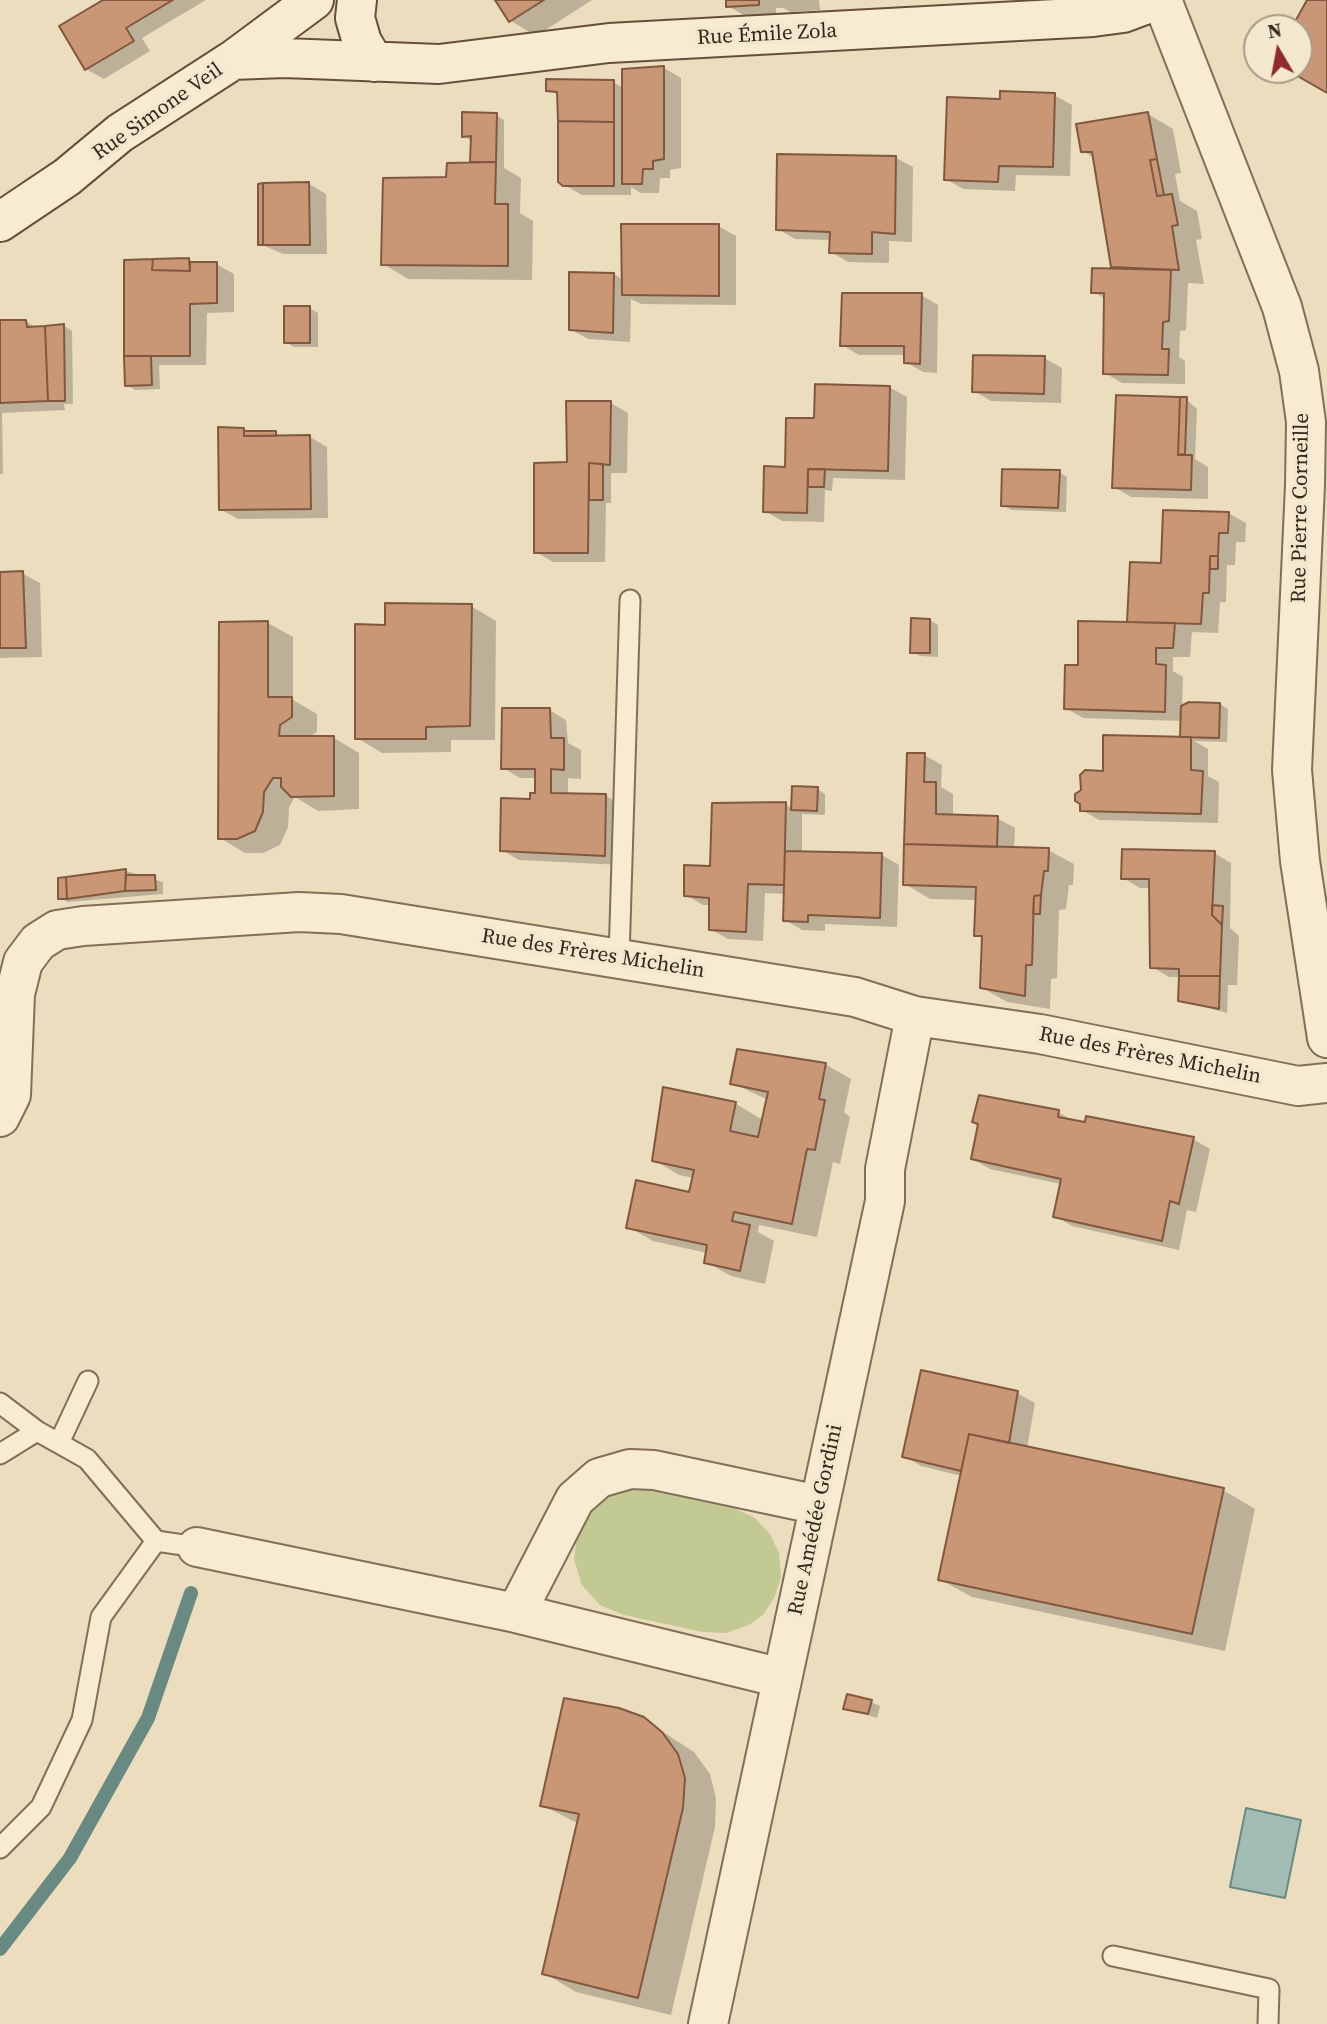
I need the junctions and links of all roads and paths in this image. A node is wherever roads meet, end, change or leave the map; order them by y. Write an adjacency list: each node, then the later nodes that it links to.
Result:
1 (314, 0): 4 (street, Rue Simone Veil)
2 (357, 0): 5 (street)
3 (1160, 0): 5 (street, Rue Émile Zola); 7 (street, Rue Pierre Corneille)
4 (233, 60): 5 (street, Rue Émile Zola); 6 (street, Rue Simone Veil)
5 (374, 62)
6 (0, 222)
7 (1313, 372): 11 (street, Rue Pierre Corneille)
8 (630, 600): 9 (lane)
9 (619, 958): 10 (street, Rue des Frères Michelin); 13 (street, Rue des Frères Michelin)
10 (915, 1016): 12 (street, Rue des Frères Michelin); 19 (street, Rue Amédée Gordini)
11 (1327, 1038)
12 (1327, 1083)
13 (0, 1118)
14 (88, 1381): 17 (lane)
15 (0, 1403): 16 (lane)
16 (37, 1431): 17 (lane); 18 (lane)
17 (59, 1443): 20 (lane)
18 (0, 1454)
19 (819, 1506): 22 (street); 23 (street, Rue Amédée Gordini)
20 (156, 1542): 21 (lane); 24 (lane)
21 (197, 1547): 22 (street)
22 (516, 1613): 23 (street)
23 (782, 1678): 26 (street, Rue Amédée Gordini)
24 (0, 1848)
25 (1113, 1956): 27 (lane)
26 (708, 2024)
27 (1268, 2024)

